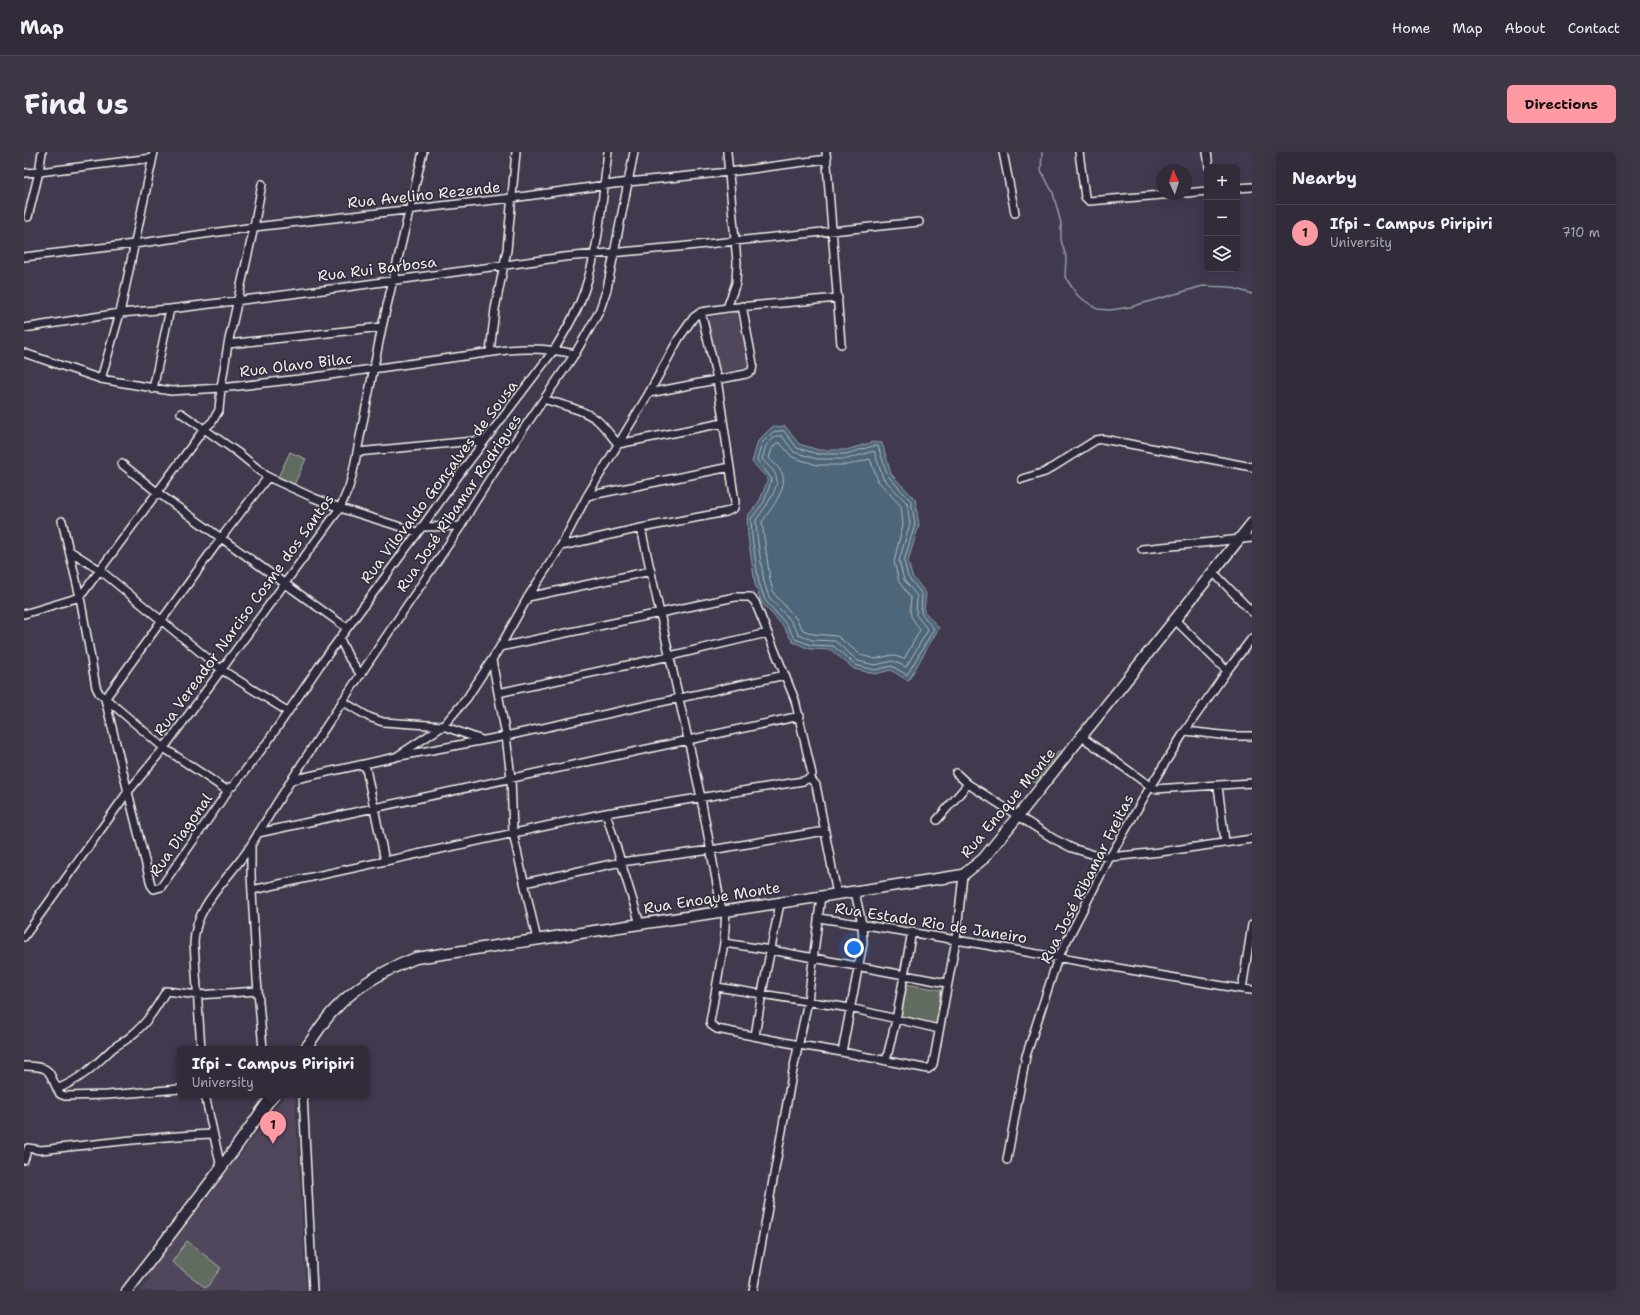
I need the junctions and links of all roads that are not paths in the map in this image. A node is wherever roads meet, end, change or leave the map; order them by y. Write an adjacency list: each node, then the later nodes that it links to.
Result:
1 (42, 152): 13 (street)
2 (423, 152): 25 (street, Rua Vereador Narciso Cosme dos Santos)
3 (516, 152): 24 (street)
4 (608, 152): 18 (street, Rua Vilovaldo Gonçalves de Sousa)
5 (634, 152): 16 (street, Rua José Ribamar Rodrigues)
6 (727, 152): 14 (street)
7 (1003, 152): 26 (street)
8 (1079, 152): 23 (street)
9 (1207, 152): 12 (street)
10 (153, 155): 13 (street); 32 (street)
11 (826, 156): 14 (street, Rua Avelino Rezende); 30 (street)
12 (1209, 164)
13 (40, 172): 15 (street); 27 (street)
14 (729, 172): 16 (street, Rua Avelino Rezende); 31 (street)
15 (24, 173)
16 (628, 182): 18 (street, Rua Avelino Rezende); 33 (street, Rua José Ribamar Rodrigues)
17 (262, 184): 29 (street)
18 (604, 186): 24 (street, Rua Avelino Rezende); 34 (street, Rua Vilovaldo Gonçalves de Sousa)
19 (1252, 187): 20 (street)
20 (1240, 188)
21 (1204, 191): 22 (street)
22 (1192, 192)
23 (1156, 196)
24 (512, 198): 25 (street, Rua Avelino Rezende); 36 (street)
25 (411, 209): 29 (street, Rua Avelino Rezende); 37 (street, Rua Vereador Narciso Cosme dos Santos)
26 (1015, 213)
27 (28, 217)
28 (919, 222): 30 (street, Rua Rui Barbosa)
29 (254, 227): 32 (street, Rua Avelino Rezende); 39 (street)
30 (832, 231): 31 (street, Rua Rui Barbosa); 38 (street)
31 (735, 240): 33 (street, Rua Rui Barbosa); 41 (street)
32 (134, 244): 35 (street, Rua Avelino Rezende); 44 (street)
33 (613, 253): 34 (street, Rua Rui Barbosa); 52 (street, Rua José Ribamar Rodrigues)
34 (593, 254): 36 (street, Rua Rui Barbosa); 49 (street, Rua Vilovaldo Gonçalves de Sousa)
35 (24, 257)
36 (504, 265): 37 (street, Rua Rui Barbosa); 50 (street)
37 (393, 280): 39 (street, Rua Rui Barbosa); 45 (street, Rua Vereador Narciso Cosme dos Santos)
38 (838, 298): 40 (street); 48 (street)
39 (237, 300): 42 (street, Rua Rui Barbosa); 47 (street)
40 (742, 306): 41 (street); 55 (street)
41 (727, 308): 43 (street)
42 (170, 309): 44 (street, Rua Rui Barbosa); 57 (street)
43 (701, 312): 55 (street); 58 (street)
44 (120, 313): 46 (street, Rua Rui Barbosa); 54 (street)
45 (382, 327): 47 (street); 53 (street, Rua Vereador Narciso Cosme dos Santos)
46 (24, 328)
47 (228, 344): 56 (street)
48 (841, 344)
49 (554, 350): 50 (street, Rua Olavo Bilac); 52 (street, Rua Olavo Bilac); 63 (street, Rua Vilovaldo Gonçalves de Sousa)
50 (490, 352): 53 (street, Rua Olavo Bilac)
51 (24, 353): 54 (street, Rua Olavo Bilac)
52 (575, 354): 59 (street, Rua José Ribamar Rodrigues)
53 (373, 368): 56 (street, Rua Olavo Bilac); 65 (street, Rua Vereador Narciso Cosme dos Santos)
54 (101, 379): 57 (street, Rua Olavo Bilac)
55 (716, 379): 58 (street); 61 (street)
56 (221, 388): 57 (street, Rua Olavo Bilac); 62 (street)
57 (153, 389)
58 (649, 393): 64 (street)
59 (544, 399): 64 (street); 76 (street, Rua José Ribamar Rodrigues)
60 (181, 413): 62 (street)
61 (723, 423): 64 (street); 67 (street)
62 (204, 429): 69 (street); 71 (street)
63 (484, 440): 65 (street); 78 (street, Rua Vilovaldo Gonçalves de Sousa)
64 (618, 444): 72 (street)
65 (357, 452): 73 (street, Rua Vereador Narciso Cosme dos Santos)
66 (122, 464): 71 (street)
67 (730, 467): 72 (street); 77 (street)
68 (1252, 467): 70 (street)
69 (268, 477): 73 (street); 79 (street)
70 (1022, 479)
71 (158, 493): 79 (street); 85 (street)
72 (587, 496): 82 (street)
73 (340, 508): 78 (street); 88 (street, Rua Vereador Narciso Cosme dos Santos)
74 (62, 521): 84 (street)
75 (1252, 523): 81 (main road, Rua Enoque Monte)
76 (461, 526): 78 (street); 105 (street, Rua José Ribamar Rodrigues)
77 (641, 528): 82 (street); 86 (street)
78 (420, 530): 96 (street, Rua Vilovaldo Gonçalves de Sousa)
79 (220, 538): 88 (street); 95 (street)
80 (1252, 538): 81 (street)
81 (1238, 539): 83 (street); 87 (main road, Rua Enoque Monte)
82 (561, 546): 89 (street)
83 (1142, 549)
84 (70, 551): 85 (street); 90 (street)
85 (100, 571): 90 (street); 95 (street)
86 (651, 571): 89 (street); 93 (street)
87 (1212, 572): 91 (street); 94 (main road, Rua Enoque Monte)
88 (284, 584): 96 (street); 103 (street, Rua Vereador Narciso Cosme dos Santos)
89 (528, 596): 100 (street)
90 (80, 597): 92 (street); 109 (street)
91 (1252, 612)
92 (24, 614)
93 (660, 614): 97 (street); 100 (street); 101 (street)
94 (1175, 620): 104 (street); 117 (main road, Rua Enoque Monte)
95 (160, 621): 103 (street); 109 (street)
96 (347, 628): 99 (street, Rua Vilovaldo Gonçalves de Sousa)
97 (767, 633): 101 (street); 106 (street)
98 (1252, 638): 104 (street, Rua José Ribamar Freitas)
99 (340, 639): 105 (street); 111 (street, Rua Vilovaldo Gonçalves de Sousa)
100 (500, 647): 102 (street)
101 (670, 656): 107 (street); 108 (street)
102 (492, 660): 107 (street); 113 (street)
103 (222, 670): 111 (street); 120 (street, Rua Vereador Narciso Cosme dos Santos)
104 (1227, 671): 114 (street, Rua José Ribamar Freitas)
105 (361, 675): 110 (street, Rua José Ribamar Rodrigues)
106 (785, 675): 108 (street); 112 (street)
107 (498, 693): 115 (street)
108 (679, 698): 115 (street); 119 (street)
109 (105, 700): 120 (street); 132 (street)
110 (342, 701): 113 (street); 126 (street, Rua José Ribamar Rodrigues)
111 (287, 711): 131 (street, Rua Vilovaldo Gonçalves de Sousa)
112 (800, 716): 119 (street); 125 (street)
113 (443, 726): 118 (street); 121 (street)
114 (1185, 731): 116 (street); 130 (street, Rua José Ribamar Freitas)
115 (506, 736): 118 (street); 124 (street)
116 (1252, 736)
117 (1082, 737): 130 (street); 136 (main road, Rua Enoque Monte)
118 (483, 740): 121 (street)
119 (689, 740): 124 (street); 133 (street)
120 (164, 748): 131 (street); 132 (street, Rua Vereador Narciso Cosme dos Santos)
121 (396, 757): 122 (street)
122 (365, 764): 126 (street); 134 (street)
123 (956, 773): 128 (street)
124 (511, 778): 134 (street); 140 (street)
125 (810, 778): 133 (street); 138 (street)
126 (291, 780): 139 (street, Rua José Ribamar Rodrigues)
127 (1252, 783): 129 (street)
128 (968, 784): 136 (street); 137 (street)
129 (1218, 786): 130 (street); 142 (street)
130 (1150, 787): 145 (street, Rua José Ribamar Freitas)
131 (230, 788): 132 (street, Rua Diagonal)
132 (127, 793): 161 (street, Rua Vereador Narciso Cosme dos Santos)
133 (701, 797): 135 (street); 144 (street)
134 (374, 808): 139 (street); 146 (street)
135 (606, 813): 140 (street); 147 (street)
136 (1018, 816): 145 (street); 148 (main road, Rua Enoque Monte)
137 (937, 820)
138 (825, 831): 144 (street); 152 (street)
139 (258, 833): 143 (street, Rua José Ribamar Rodrigues)
140 (513, 833): 146 (street); 149 (street)
141 (1252, 839): 142 (street)
142 (1225, 842): 145 (street)
143 (251, 846): 150 (street); 176 (street, Rua José Ribamar Rodrigues)
144 (711, 850): 147 (street); 155 (street)
145 (1110, 857): 167 (street, Rua José Ribamar Freitas)
146 (385, 861): 150 (street)
147 (621, 862): 149 (street); 157 (street)
148 (963, 875): 151 (main road, Rua Enoque Monte); 163 (street)
149 (524, 883): 162 (street)
150 (252, 890): 174 (street)
151 (855, 892): 152 (main road, Rua Enoque Monte); 158 (street)
152 (838, 894): 153 (main road, Rua Enoque Monte)
153 (821, 896): 154 (main road, Rua Enoque Monte); 156 (street)
154 (780, 903): 155 (main road, Rua Enoque Monte); 165 (street)
155 (724, 911): 157 (main road, Rua Enoque Monte); 164 (street)
156 (819, 918): 158 (street, Rua Estado Rio de Janeiro); 166 (street)
157 (640, 924): 162 (main road, Rua Enoque Monte)
158 (862, 924): 160 (street, Rua Estado Rio de Janeiro); 168 (street)
159 (1252, 925): 172 (street)
160 (912, 931): 163 (street, Rua Estado Rio de Janeiro); 169 (street)
161 (24, 937)
162 (537, 940): 185 (main road, Rua Enoque Monte)
163 (956, 940): 167 (street, Rua Estado Rio de Janeiro); 170 (street)
164 (724, 943): 165 (street); 171 (street)
165 (771, 950): 166 (street); 175 (street)
166 (812, 958): 168 (street); 177 (street)
167 (1058, 958): 172 (street, Rua Estado Rio de Janeiro); 196 (street, Rua José Ribamar Freitas)
168 (858, 966): 169 (street); 178 (street)
169 (904, 974): 170 (street); 179 (street)
170 (947, 983): 180 (street)
171 (717, 987): 175 (street); 181 (street)
172 (1242, 989): 173 (street, Rua Estado Rio de Janeiro)
173 (1252, 990)
174 (258, 991): 176 (street); 184 (street)
175 (762, 993): 177 (street); 181 (street)
176 (198, 995): 183 (street, Rua José Ribamar Rodrigues); 189 (street)
177 (808, 1001): 178 (street); 182 (street)
178 (850, 1008): 179 (street); 186 (street)
179 (896, 1020): 180 (street); 187 (street)
180 (939, 1029): 187 (street)
181 (755, 1036): 182 (street)
182 (799, 1045): 186 (street); 200 (street)
183 (201, 1046)
184 (263, 1046)
185 (307, 1046)
186 (842, 1052): 187 (street)
187 (886, 1061)
188 (24, 1066): 189 (street)
189 (57, 1089): 190 (street)
190 (177, 1089)
191 (206, 1098): 194 (street)
192 (303, 1098): 199 (street)
193 (266, 1100): 197 (main road)
194 (213, 1134): 195 (street); 197 (street)
195 (24, 1160)
196 (1007, 1160)
197 (221, 1168): 198 (main road)
198 (127, 1291)
199 (313, 1291)
200 (753, 1291)

